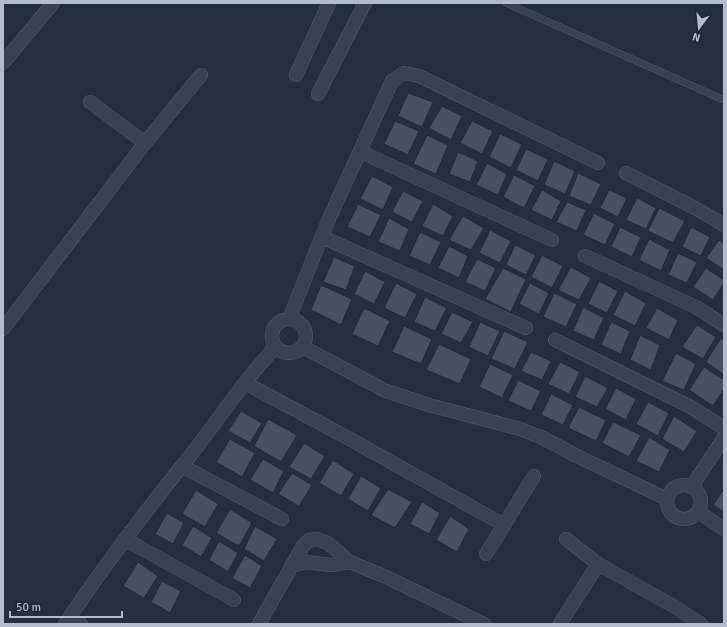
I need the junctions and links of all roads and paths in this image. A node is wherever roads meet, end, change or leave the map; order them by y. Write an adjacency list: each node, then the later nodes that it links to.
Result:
1 (53, 3): 5 (street)
2 (329, 3): 7 (street)
3 (365, 3): 8 (street)
4 (506, 3): 9 (lane)
5 (3, 63)
6 (201, 75): 11 (street)
7 (296, 75)
8 (318, 94)
9 (724, 100)
10 (90, 102): 11 (street)
11 (145, 143): 22 (street)
12 (361, 152): 13 (street); 16 (street); 17 (street)
13 (598, 163)
14 (626, 174): 15 (street)
15 (724, 225)
16 (322, 237): 19 (street); 21 (street)
17 (552, 240)
18 (585, 256): 20 (street)
19 (289, 319): 24 (street); 25 (street)
20 (724, 324)
21 (526, 328)
22 (3, 329)
23 (555, 340): 27 (street)
24 (275, 347): 25 (street); 26 (street)
25 (303, 347): 32 (street)
26 (245, 383): 29 (street); 35 (street)
27 (724, 428)
28 (724, 438): 31 (street)
29 (182, 466): 34 (street); 37 (street)
30 (534, 476): 35 (street)
31 (692, 486): 32 (street); 33 (street)
32 (667, 499): 33 (street)
33 (698, 512): 36 (street)
34 (282, 519)
35 (504, 525): 39 (street)
36 (724, 530)
37 (125, 539): 43 (street); 45 (street)
38 (566, 539): 41 (street)
39 (486, 554)
40 (350, 562): 42 (street); 42 (street); 44 (street)
41 (598, 564): 49 (street); 50 (street)
42 (292, 566): 47 (street)
43 (234, 600)
44 (461, 619): 48 (street)
45 (67, 621): 46 (street)
46 (81, 624)
47 (259, 624)
48 (484, 624)
49 (560, 624)
50 (701, 624)

